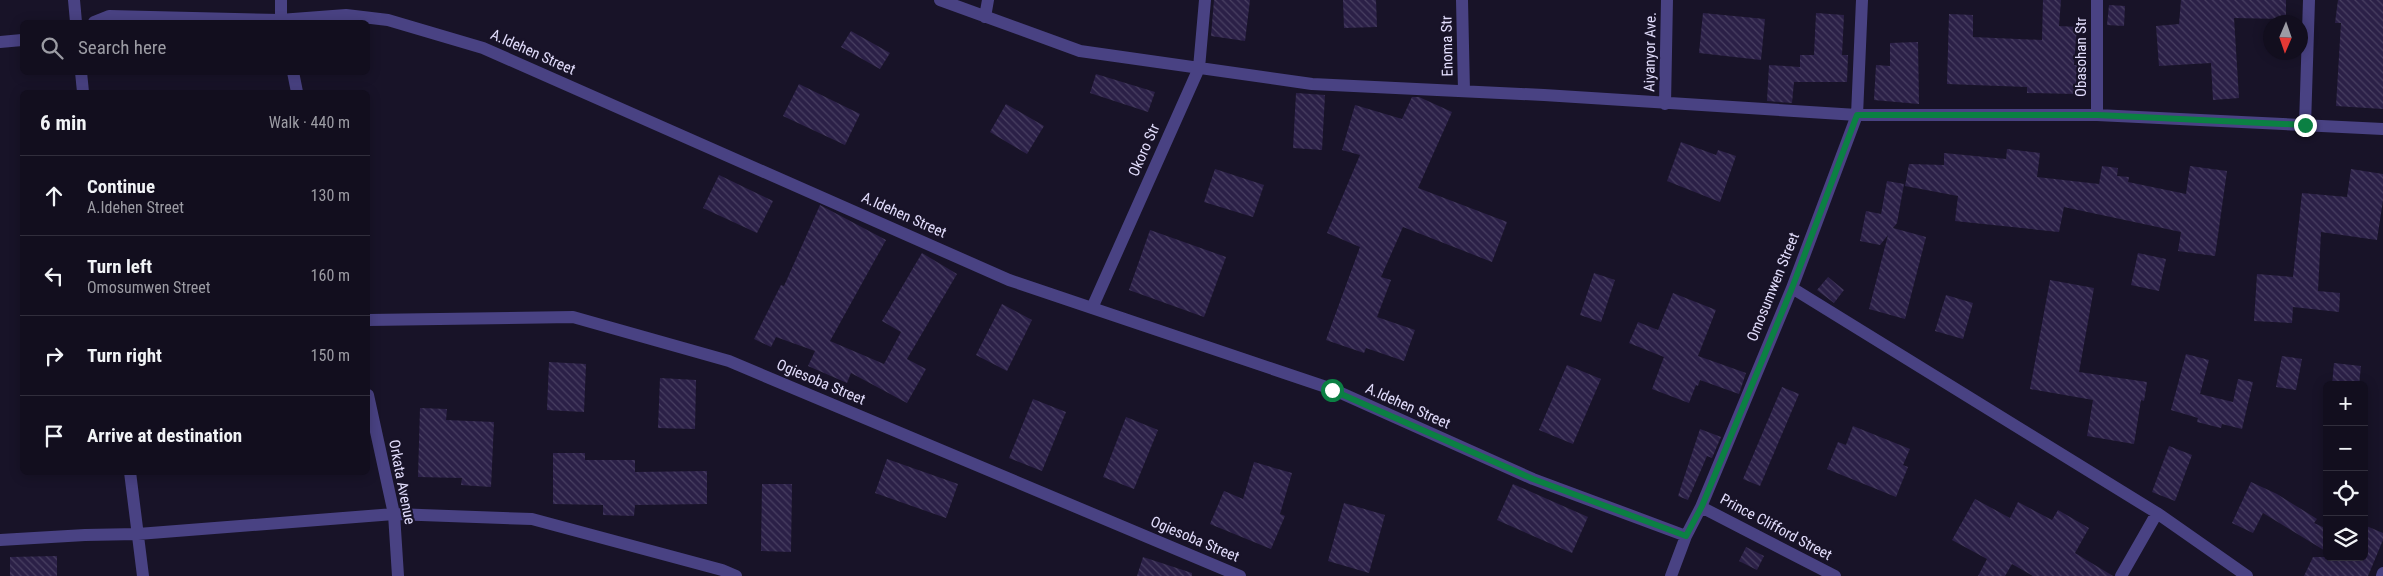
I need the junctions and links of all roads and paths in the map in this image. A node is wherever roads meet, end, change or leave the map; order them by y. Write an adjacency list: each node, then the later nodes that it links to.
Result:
1 (74, 0): 12 (street)
2 (280, 0): 15 (street)
3 (940, 0): 11 (street)
4 (988, 0): 11 (street)
5 (1205, 0): 19 (street, Okoro Str)
6 (1462, 0): 24 (street, Enoma Str)
7 (1667, 0): 25 (street, Aiyanyor Ave.)
8 (1862, 0): 26 (street, Omosumwen Street)
9 (2097, 0): 27 (street, Obasohan Str)
10 (2309, 0): 28 (street)
11 (985, 16): 19 (street)
12 (76, 20)
13 (99, 20): 14 (street, A.Idehen Street)
14 (247, 20)
15 (281, 20)
16 (294, 20): 31 (street, A.Idehen Street)
17 (20, 40): 18 (street)
18 (0, 42)
19 (1199, 68): 24 (street); 31 (street, Okoro Str)
20 (81, 75): 22 (street)
21 (294, 75): 23 (street)
22 (83, 90)
23 (297, 90)
24 (1464, 91): 25 (street)
25 (1665, 104): 26 (street)
26 (1857, 115): 27 (street); 30 (street, Omosumwen Street)
27 (2098, 115): 28 (street)
28 (2305, 125): 29 (street)
29 (2383, 129)
30 (1792, 288): 35 (street, Omosumwen Street); 36 (street)
31 (1092, 308): 39 (street, A.Idehen Street)
32 (370, 320): 44 (street, Ogiesoba Street)
33 (370, 404): 37 (street, Orkata Avenue)
34 (130, 475): 38 (street)
35 (1702, 506): 39 (street, Omosumwen Street); 46 (street, Prince Clifford Street)
36 (2157, 513): 47 (street); 48 (street)
37 (394, 514): 38 (street); 42 (street, Orkata Avenue); 43 (street)
38 (138, 534): 40 (street); 41 (street)
39 (1686, 536): 45 (street, Omosumwen Street)
40 (0, 540)
41 (143, 576)
42 (398, 576)
43 (736, 576)
44 (1240, 576)
45 (1671, 576)
46 (1835, 576)
47 (2121, 576)
48 (2247, 576)

